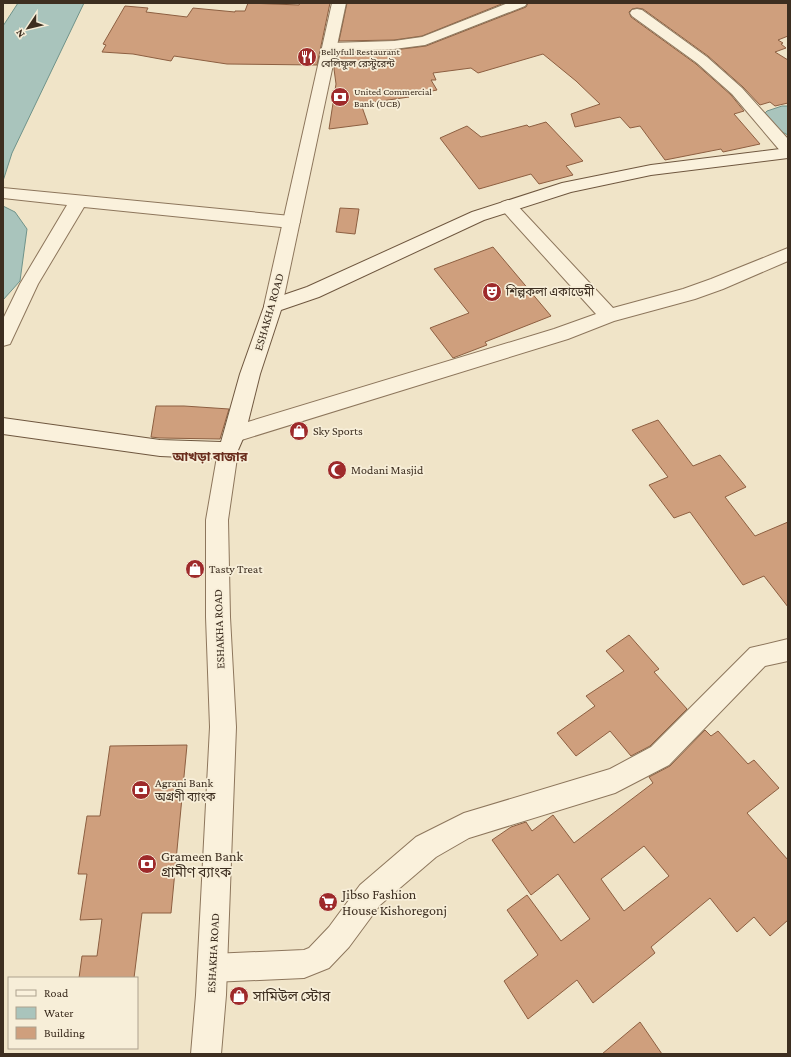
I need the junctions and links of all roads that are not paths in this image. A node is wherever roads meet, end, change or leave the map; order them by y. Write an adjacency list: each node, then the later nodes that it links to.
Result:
1 (339, 3): 4 (street, ESHAKHA ROAD)
2 (520, 3): 4 (street)
3 (637, 13): 5 (street)
4 (330, 47): 10 (street, ESHAKHA ROAD)
5 (788, 149)
6 (788, 153): 9 (street)
7 (3, 193): 8 (street)
8 (79, 200): 10 (street); 14 (street)
9 (508, 206): 12 (street); 13 (street)
10 (291, 222): 12 (street, ESHAKHA ROAD)
11 (788, 254): 13 (street)
12 (273, 306): 16 (street, ESHAKHA ROAD)
13 (609, 316): 16 (street)
14 (3, 338)
15 (3, 426): 16 (street)
16 (232, 443): 18 (street, ESHAKHA ROAD)
17 (788, 650): 18 (street)
18 (212, 968): 19 (street, ESHAKHA ROAD)
19 (206, 1054)

